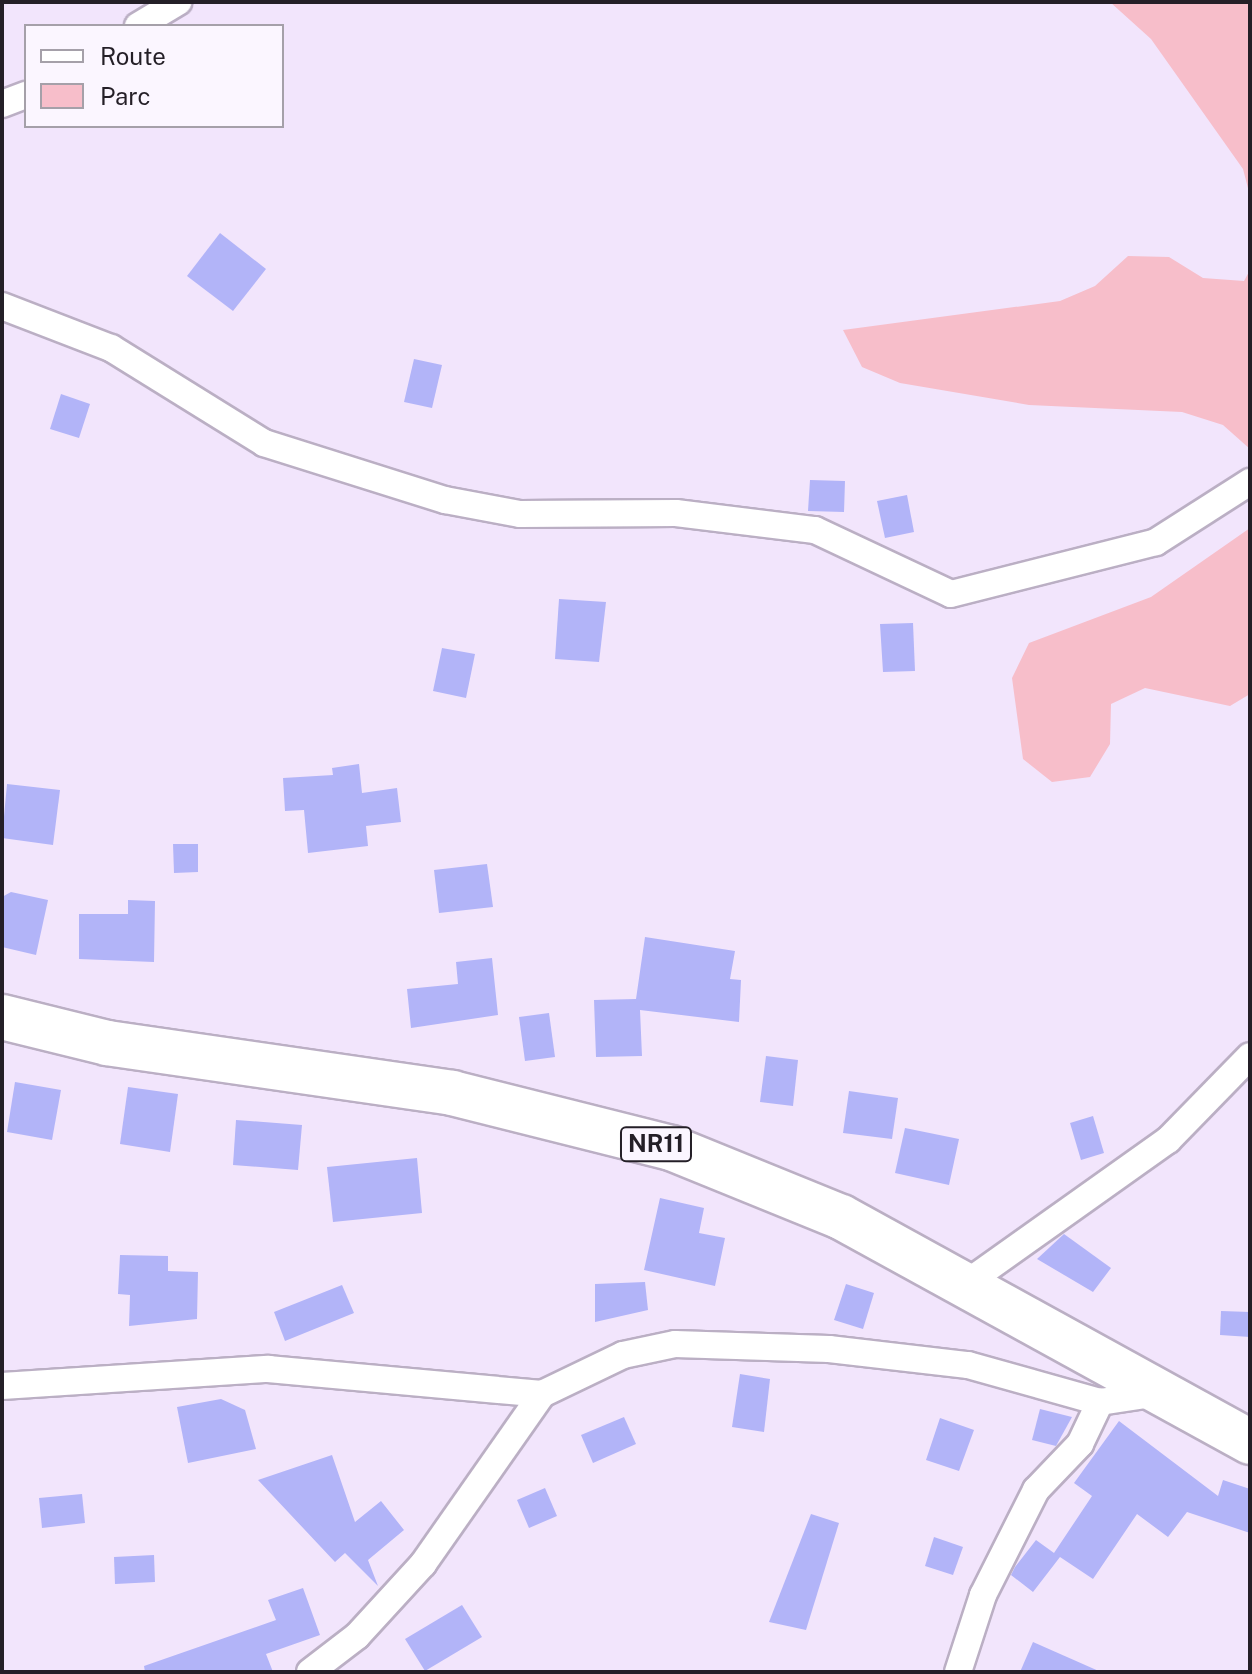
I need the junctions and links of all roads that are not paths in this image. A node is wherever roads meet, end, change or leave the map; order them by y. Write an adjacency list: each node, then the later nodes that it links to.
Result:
1 (178, 2): 2 (street)
2 (146, 14)
3 (24, 96): 4 (street)
4 (2, 104)
5 (2, 306): 6 (street)
6 (1250, 482)
7 (2, 1017): 9 (highway, NR11)
8 (1250, 1056): 9 (street)
9 (961, 1287): 12 (highway, NR11)
10 (2, 1386): 11 (street)
11 (542, 1394): 13 (street); 15 (street)
12 (1152, 1394): 13 (street); 14 (highway, NR11)
13 (1100, 1402): 16 (street)
14 (1250, 1442)
15 (310, 1672)
16 (958, 1672)

